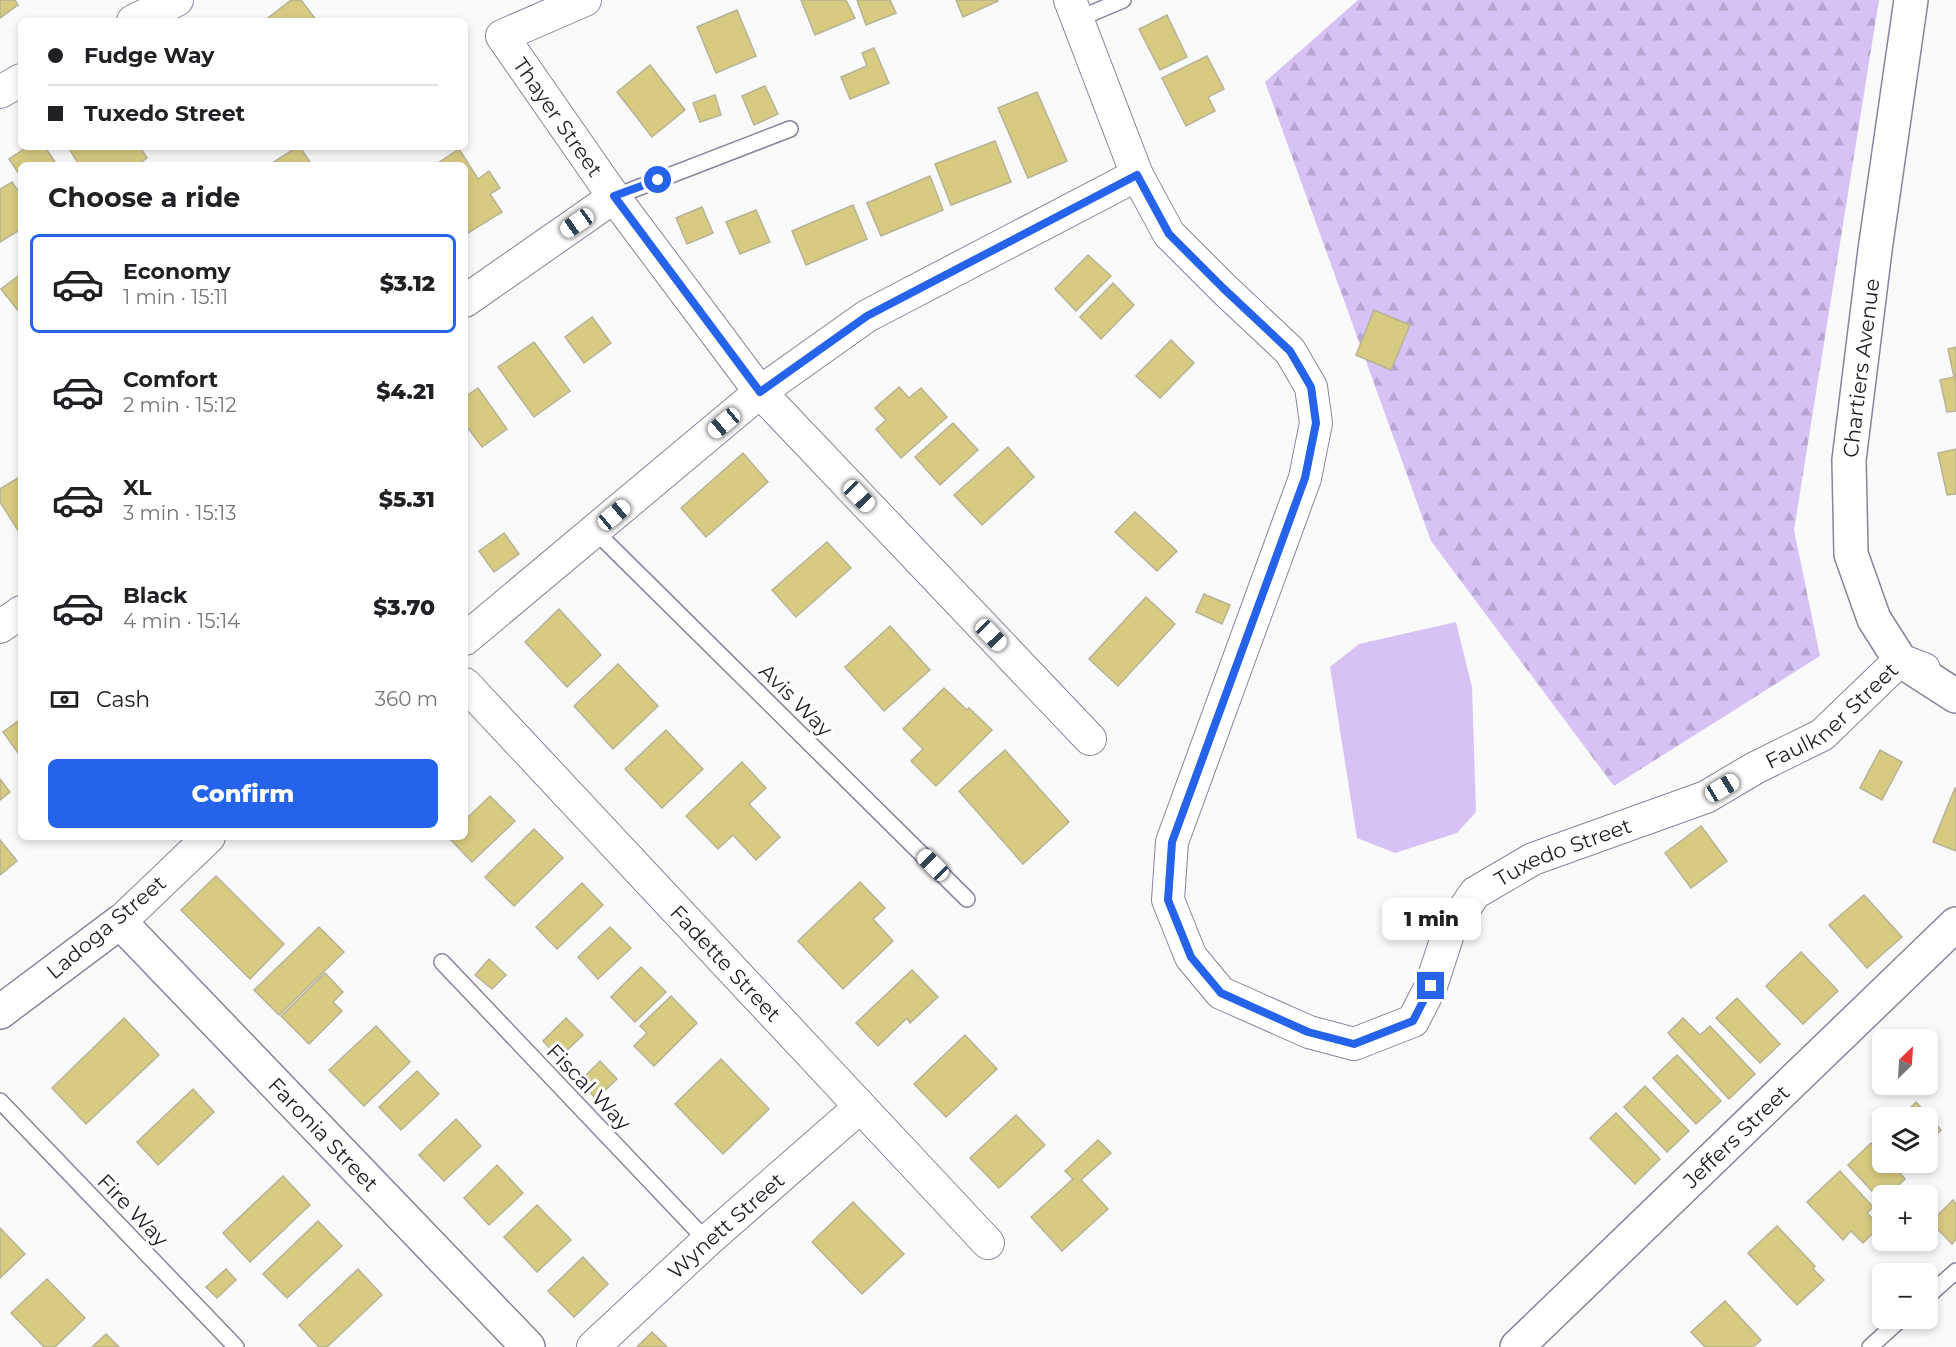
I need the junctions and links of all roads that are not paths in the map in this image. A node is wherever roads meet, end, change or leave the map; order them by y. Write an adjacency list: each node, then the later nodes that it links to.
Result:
1 (177, 0): 6 (street)
2 (585, 0): 11 (street, Thayer Street)
3 (1123, 0): 5 (lane)
4 (1911, 0): 18 (street, Chartiers Avenue)
5 (1074, 9): 10 (street, Tuxedo Street)
6 (139, 18)
7 (18, 82): 8 (street)
8 (0, 92)
9 (790, 129): 11 (lane)
10 (1137, 175): 13 (street); 23 (street, Tuxedo Street)
11 (614, 196): 12 (street); 13 (street, Thayer Street)
12 (468, 299)
13 (760, 392): 14 (street); 22 (street, Thayer Street)
14 (595, 531): 17 (street); 25 (lane, Avis Way)
15 (18, 614): 16 (street)
16 (0, 627)
17 (468, 637)
18 (1900, 660): 19 (street, Faulkner Street); 21 (street, Chartiers Avenue); 23 (street, Faulkner Street)
19 (1956, 680)
20 (468, 687): 31 (street, Fadette Street)
21 (1956, 696)
22 (1090, 739)
23 (1706, 797)
24 (206, 840): 26 (street, Ladoga Street)
25 (967, 899)
26 (120, 922): 29 (street, Ladoga Street); 38 (street, Faronia Street)
27 (1956, 924): 40 (street, Jeffers Street)
28 (442, 962): 32 (lane, Fiscal Way)
29 (0, 1012)
30 (0, 1101): 37 (lane, Fire Way)
31 (860, 1107): 32 (street, Wynett Street); 33 (street, Fadette Street)
32 (707, 1241): 39 (street, Wynett Street)
33 (988, 1243)
34 (1956, 1270): 35 (lane)
35 (1938, 1287)
36 (1890, 1329): 41 (lane)
37 (236, 1347)
38 (528, 1347)
39 (593, 1347)
40 (1517, 1347)
41 (1870, 1347)

